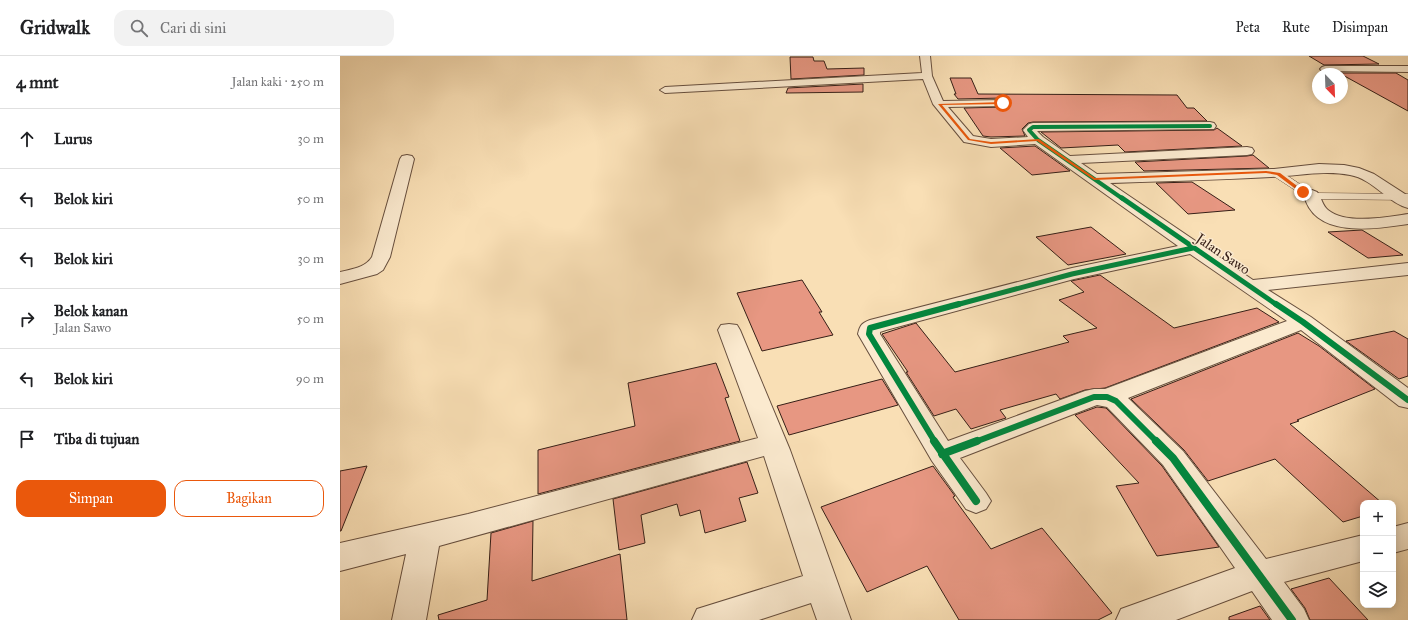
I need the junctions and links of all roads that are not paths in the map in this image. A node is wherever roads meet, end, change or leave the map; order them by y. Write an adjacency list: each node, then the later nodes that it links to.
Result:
1 (925, 56): 4 (street)
2 (1348, 69): 3 (street)
3 (1408, 69)
4 (927, 76): 5 (street); 7 (street)
5 (664, 90)
6 (1003, 103): 7 (street)
7 (939, 104): 9 (street)
8 (1210, 126): 9 (street)
9 (1036, 134): 12 (street, Jalan Sawo)
10 (1247, 151): 12 (street)
11 (407, 159): 20 (street)
12 (1067, 160): 14 (street, Jalan Sawo)
13 (1274, 173): 14 (street); 15 (lane); 16 (street)
14 (1094, 179): 18 (street, Jalan Sawo)
15 (1312, 195): 16 (lane); 17 (street)
16 (1405, 199)
17 (1408, 219)
18 (1193, 248): 21 (street, Jalan Sawo); 27 (street)
19 (1408, 269): 21 (street)
20 (340, 278)
21 (1249, 286): 22 (street, Jalan Sawo)
22 (1303, 322): 24 (street); 25 (street, Jalan Sawo)
23 (729, 330): 26 (street)
24 (1107, 397): 27 (street); 34 (street)
25 (1408, 400)
26 (773, 444): 29 (street); 35 (street)
27 (942, 454): 28 (street)
28 (976, 501)
29 (425, 536): 33 (street); 36 (street)
30 (1408, 536): 31 (street)
31 (1396, 539)
32 (1360, 549): 34 (street)
33 (340, 557)
34 (1257, 574): 39 (street); 40 (street)
35 (823, 584): 37 (street); 38 (street)
36 (409, 620)
37 (709, 620)
38 (834, 620)
39 (1133, 620)
40 (1292, 620)

